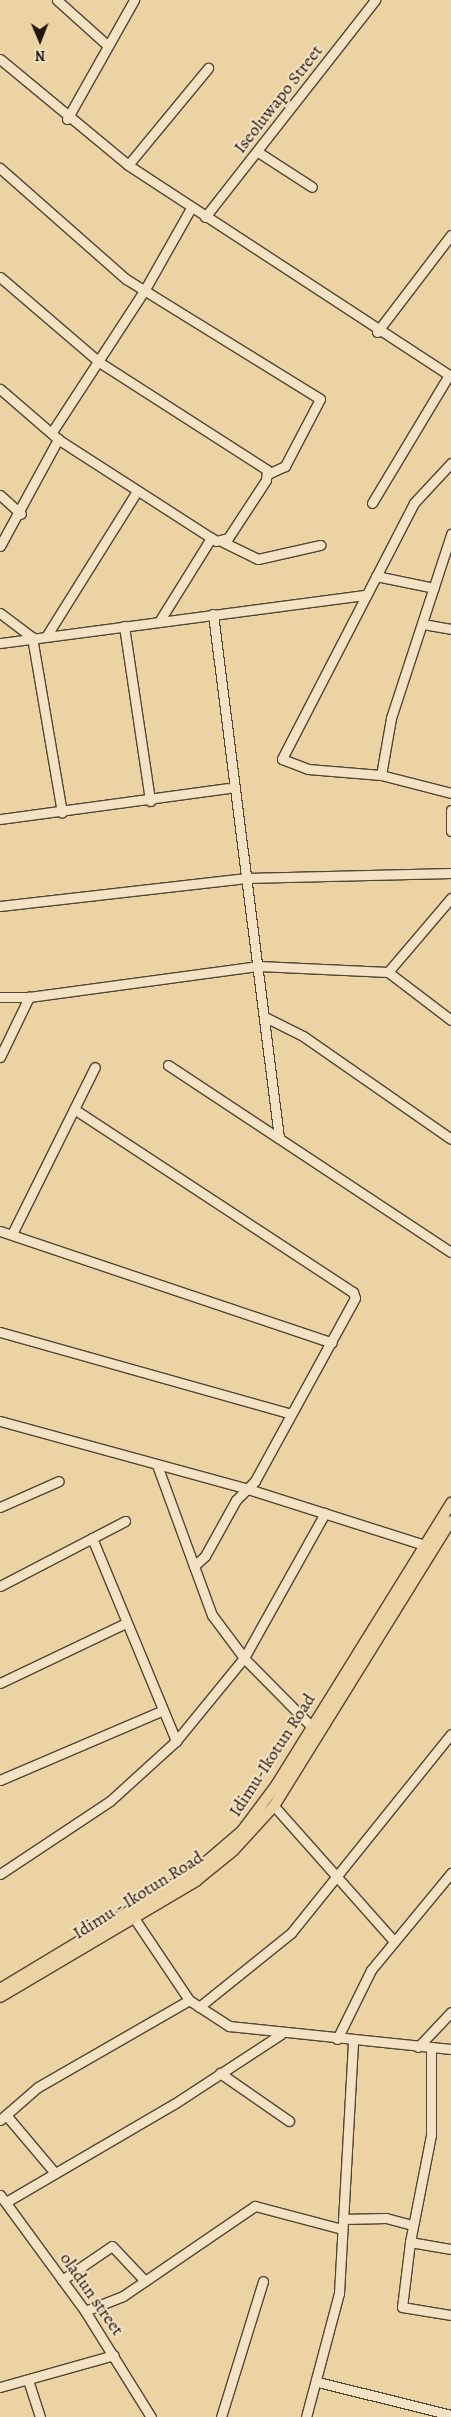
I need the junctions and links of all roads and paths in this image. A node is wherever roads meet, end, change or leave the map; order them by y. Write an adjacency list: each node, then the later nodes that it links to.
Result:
1 (57, 0): 4 (street)
2 (134, 0): 4 (street)
3 (375, 0): 8 (street, Iseoluwapo Street)
4 (106, 44): 7 (street)
5 (0, 59): 7 (street)
6 (208, 68): 9 (street)
7 (67, 119): 9 (street)
8 (258, 152): 11 (street); 13 (street, Iseoluwapo Street)
9 (128, 165): 12 (street)
10 (0, 168): 16 (street)
11 (312, 186)
12 (191, 208): 13 (street); 16 (street)
13 (204, 217): 17 (street)
14 (451, 235): 17 (street)
15 (0, 277): 18 (street)
16 (144, 291): 18 (street); 24 (street)
17 (377, 332): 19 (street)
18 (99, 362): 21 (street); 24 (street)
19 (450, 376): 27 (street)
20 (0, 389): 21 (street)
21 (52, 432): 22 (street)
22 (58, 439): 25 (street); 28 (street)
23 (451, 462): 34 (street)
24 (268, 474): 31 (street)
25 (137, 491): 30 (street); 43 (street)
26 (0, 495): 28 (street)
27 (372, 503)
28 (21, 514): 33 (street)
29 (451, 534): 35 (street)
30 (211, 538): 31 (street); 39 (street)
31 (223, 542): 32 (street)
32 (320, 545)
33 (0, 546)
34 (376, 576): 35 (street); 36 (street)
35 (434, 588): 40 (street)
36 (364, 595): 38 (street); 46 (street)
37 (0, 613): 44 (street)
38 (212, 614): 39 (street); 55 (street)
39 (160, 620): 41 (street)
40 (424, 624): 42 (street); 46 (street)
41 (124, 626): 43 (street); 49 (street)
42 (451, 629)
43 (47, 635): 44 (street)
44 (32, 638): 45 (street); 51 (street)
45 (0, 644)
46 (381, 775): 48 (street)
47 (228, 788): 49 (street)
48 (451, 793)
49 (150, 801): 51 (street)
50 (451, 810): 53 (street)
51 (62, 812): 52 (street)
52 (0, 819)
53 (451, 830)
54 (451, 872): 55 (street)
55 (246, 878): 57 (street); 58 (street)
56 (449, 905): 59 (street)
57 (0, 906)
58 (259, 966): 59 (street); 61 (street); 62 (street)
59 (388, 972): 63 (street)
60 (0, 997): 61 (street)
61 (29, 997): 64 (street)
62 (265, 1017): 68 (street); 69 (street)
63 (451, 1020)
64 (0, 1057)
65 (168, 1065): 68 (street)
66 (95, 1067): 67 (street)
67 (74, 1109): 71 (street); 74 (street)
68 (279, 1138): 72 (street)
69 (451, 1140)
70 (0, 1231): 71 (street)
71 (12, 1234): 74 (street)
72 (451, 1252)
73 (0, 1332): 75 (street)
74 (332, 1343): 75 (street)
75 (291, 1414): 79 (street)
76 (0, 1421): 77 (street)
77 (157, 1466): 79 (street); 87 (street)
78 (58, 1481): 81 (street)
79 (248, 1489): 82 (street); 87 (street)
80 (451, 1504): 86 (main road, Idimu-Ikotun Road)
81 (0, 1506)
82 (325, 1513): 86 (street); 90 (street)
83 (125, 1521): 85 (street)
84 (451, 1521): 94 (main road, Idimu - Ikotun Road)
85 (92, 1538): 88 (street); 89 (street)
86 (425, 1545): 93 (main road, Idimu-Ikotun Road)
87 (194, 1566): 90 (street)
88 (0, 1586)
89 (126, 1623): 91 (street); 92 (street)
90 (244, 1658): 93 (street); 96 (street)
91 (0, 1683)
92 (160, 1711): 96 (street); 97 (street)
93 (311, 1726): 94 (street); 104 (main road, Idimu-Ikotun Road)
94 (319, 1734): 98 (main road, Idimu - Ikotun Road)
95 (451, 1734): 101 (street)
96 (176, 1741): 99 (street)
97 (0, 1780)
98 (274, 1806): 101 (street); 102 (main road, Idimu - Ikotun Road)
99 (0, 1874)
100 (451, 1874): 103 (street)
101 (338, 1875): 103 (street); 107 (street)
102 (134, 1918): 105 (main road, Idimu - Ikotun Road); 106 (street)
103 (393, 1940): 110 (street)
104 (0, 1988)
105 (0, 1998)
106 (189, 2000): 107 (street); 116 (street)
107 (199, 2007): 109 (street)
108 (451, 2012): 112 (street)
109 (281, 2034): 110 (street); 115 (street)
110 (337, 2039): 111 (street)
111 (353, 2041): 112 (street); 120 (street)
112 (418, 2047): 113 (street)
113 (431, 2048): 114 (street); 121 (street)
114 (451, 2049)
115 (220, 2073): 117 (street); 118 (street)
116 (3, 2117): 118 (street)
117 (289, 2121)
118 (55, 2173): 119 (street)
119 (3, 2198): 125 (street, oladun street)
120 (343, 2219): 121 (street); 122 (street)
121 (412, 2225): 123 (street)
122 (342, 2229): 126 (street); 132 (street)
123 (410, 2242): 124 (street); 129 (street)
124 (451, 2249)
125 (62, 2280): 126 (street); 128 (street, oladun street)
126 (145, 2281): 128 (street)
127 (263, 2282): 137 (street)
128 (85, 2311): 130 (street, oladun street)
129 (451, 2315)
130 (114, 2355): 131 (street); 136 (street, oladun street)
131 (28, 2380): 133 (street); 135 (street)
132 (318, 2382): 134 (street); 138 (street)
133 (0, 2387)
134 (451, 2415)
135 (40, 2417)
136 (150, 2417)
137 (221, 2417)
138 (306, 2417)

